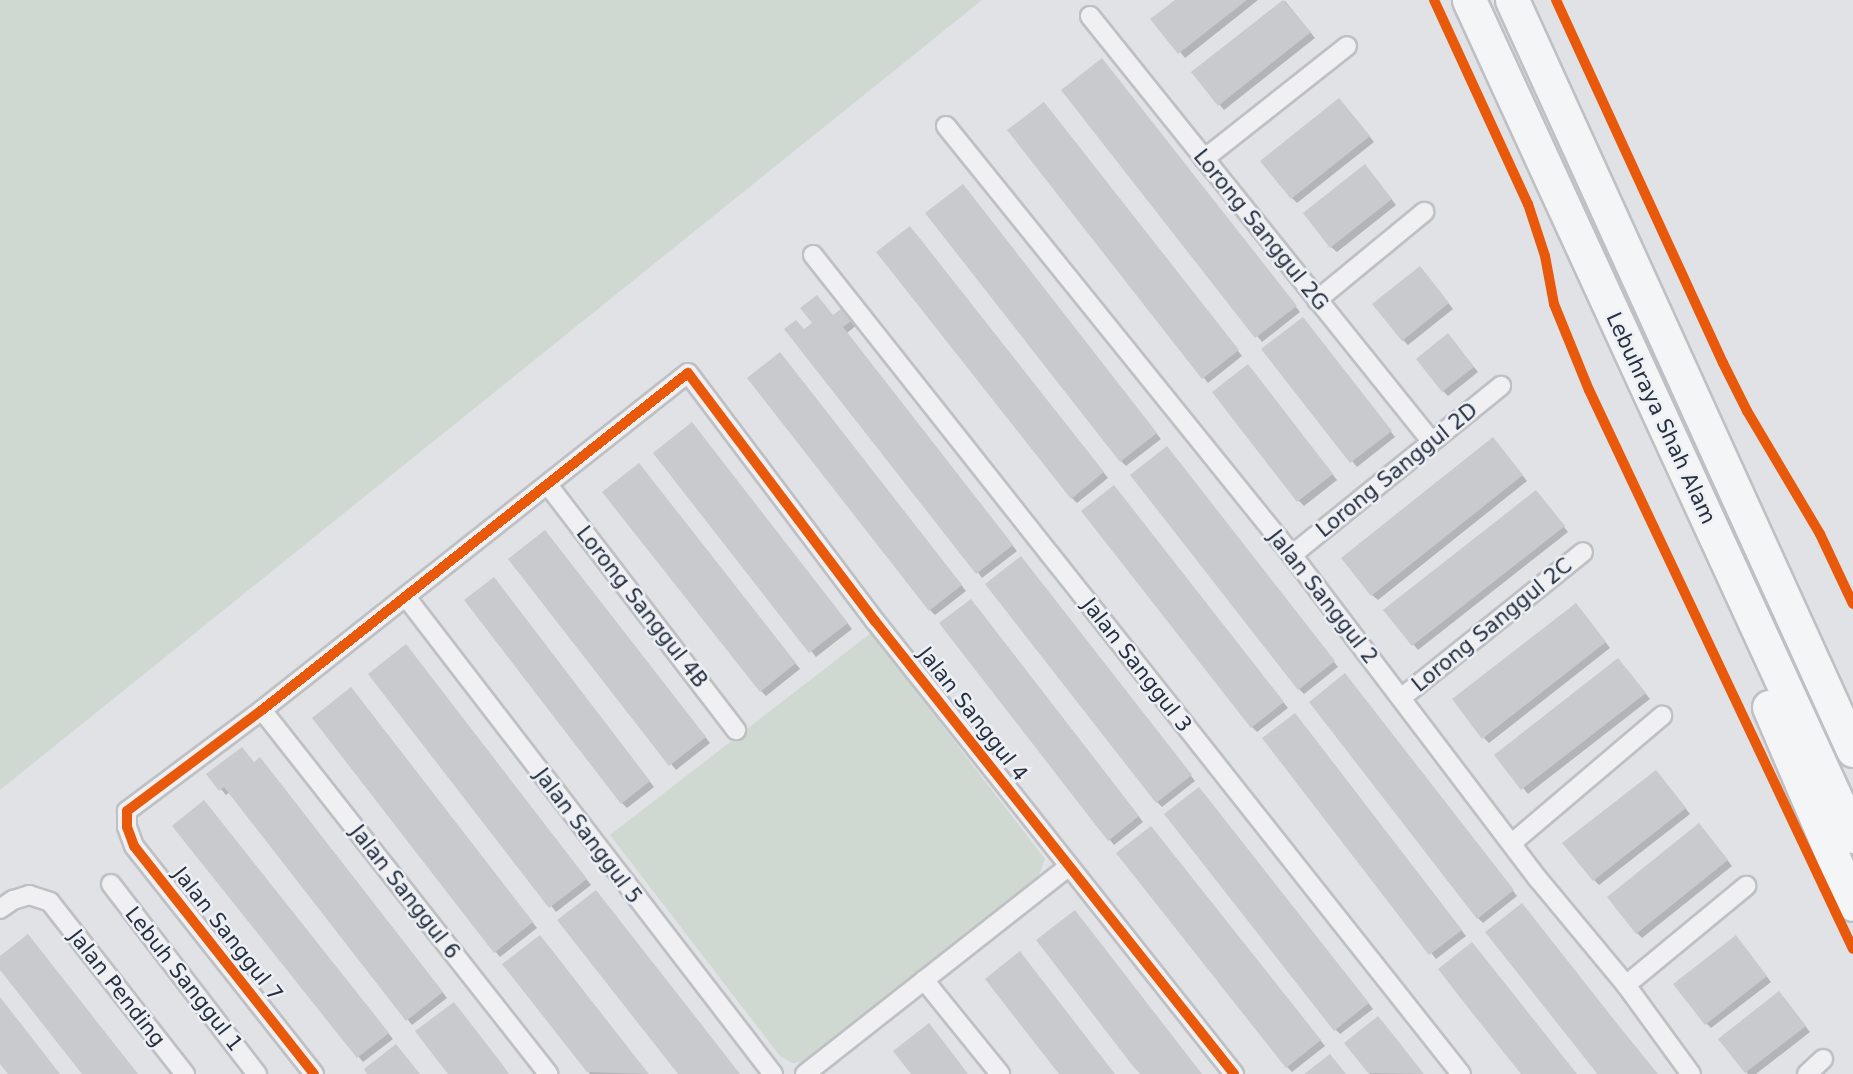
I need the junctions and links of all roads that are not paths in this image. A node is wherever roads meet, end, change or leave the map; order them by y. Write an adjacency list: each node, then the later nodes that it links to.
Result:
1 (1469, 0): 13 (highway, Lebuhraya Shah Alam)
2 (1512, 0): 21 (highway, Lebuhraya Shah Alam)
3 (1090, 16): 6 (street, Lorong Sanggul 2G)
4 (1346, 46): 6 (street)
5 (946, 126): 15 (street, Jalan Sanggul 2)
6 (1204, 159): 9 (street, Lorong Sanggul 2G)
7 (1424, 212): 9 (street)
8 (813, 255): 40 (street, Jalan Sanggul 3)
9 (1317, 300): 11 (street, Lorong Sanggul 2G)
10 (1501, 386): 11 (street, Lorong Sanggul 2D)
11 (1432, 442): 15 (street, Lorong Sanggul 2D)
12 (548, 485): 16 (street); 20 (street, Lorong Sanggul 4B); 24 (street, Jalan Sanggul 4)
13 (1705, 514): 22 (highway, Lebuhraya Shah Alam); 27 (highway)
14 (1583, 552): 17 (street, Lorong Sanggul 2C)
15 (1292, 555): 17 (street, Jalan Sanggul 2)
16 (406, 597): 18 (street); 36 (street, Jalan Sanggul 5)
17 (1401, 698): 23 (street, Jalan Sanggul 2)
18 (262, 710): 34 (street, Jalan Sanggul 7); 35 (street, Jalan Sanggul 6)
19 (1662, 716): 23 (street)
20 (736, 730)
21 (1853, 750)
22 (1853, 836)
23 (1512, 843): 30 (street, Jalan Sanggul 2)
24 (1069, 866): 29 (street); 39 (street, Jalan Sanggul 4)
25 (111, 884): 33 (street, Lebuh Sanggul 1)
26 (1746, 886): 30 (street)
27 (1853, 904)
28 (0, 909): 32 (street, Jalan Pending)
29 (924, 980): 37 (street); 38 (street)
30 (1626, 985): 41 (street, Jalan Sanggul 2)
31 (1823, 1059): 42 (street)
32 (185, 1074)
33 (257, 1074)
34 (314, 1074)
35 (548, 1074)
36 (773, 1074)
37 (805, 1074)
38 (1000, 1074)
39 (1234, 1074)
40 (1461, 1074)
41 (1691, 1074)
42 (1807, 1074)

